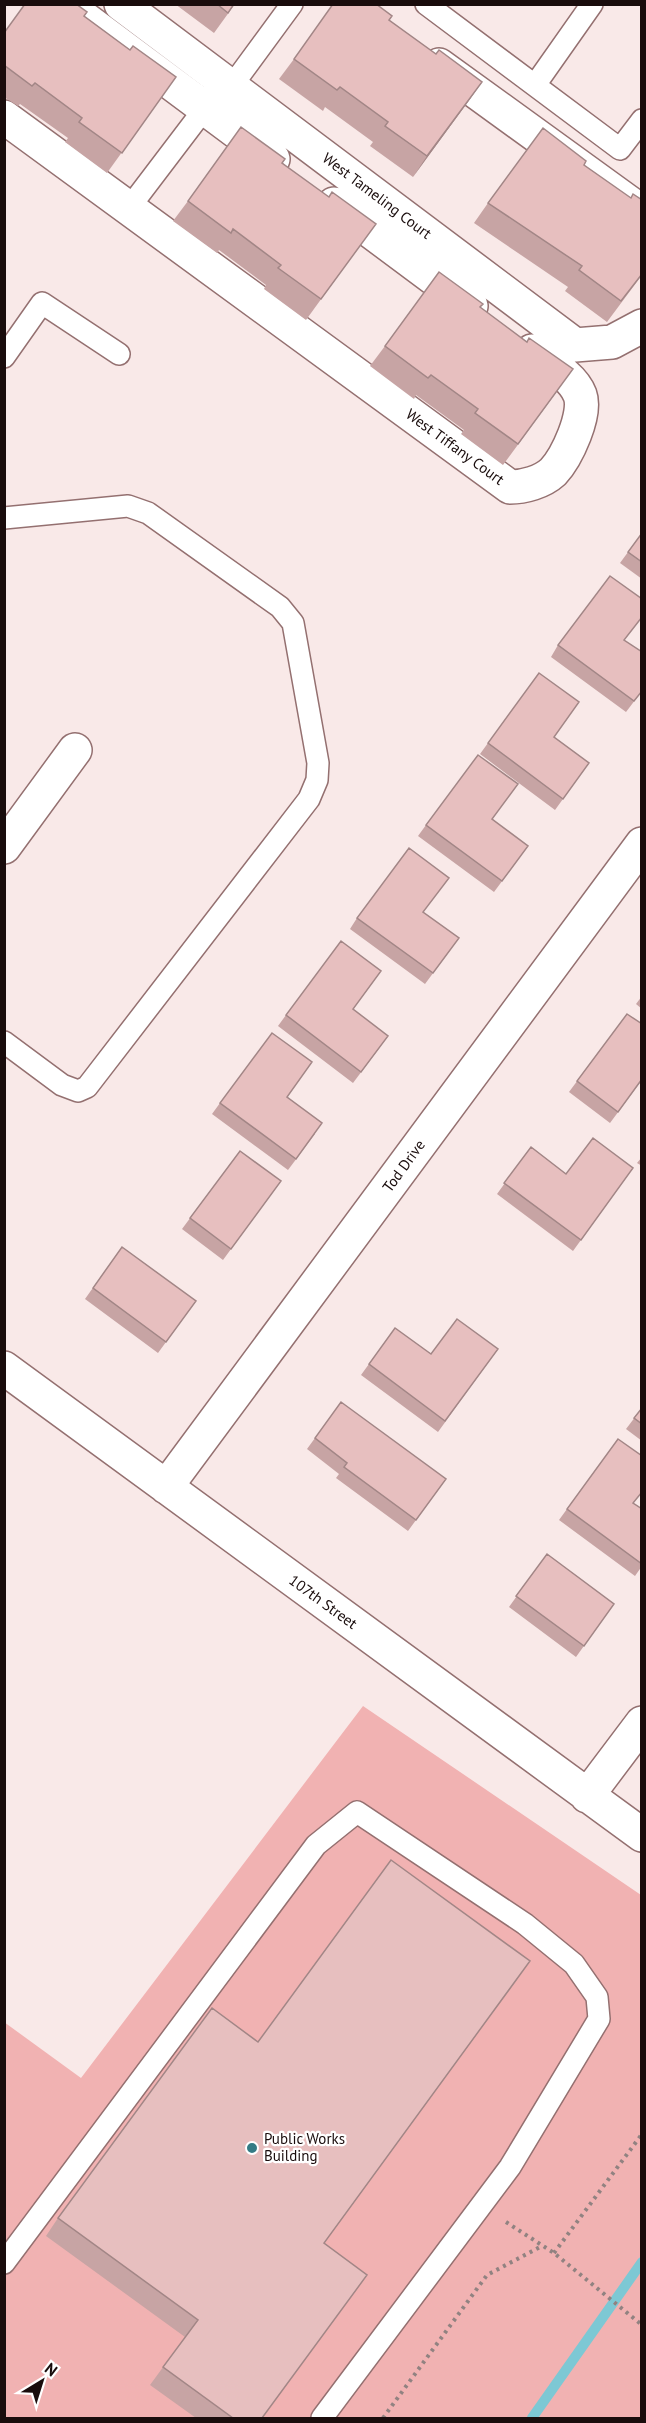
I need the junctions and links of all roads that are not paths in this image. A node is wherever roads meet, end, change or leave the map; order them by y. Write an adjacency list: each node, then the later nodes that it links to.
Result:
1 (65, 4): 10 (street, West Tiffany Court)
2 (122, 4): 9 (street, West Tameling Court)
3 (292, 4): 9 (lane)
4 (426, 4): 6 (lane)
5 (592, 4): 8 (lane)
6 (451, 12): 8 (lane)
7 (414, 46): 14 (street)
8 (535, 85): 12 (lane)
9 (231, 87): 15 (street, West Tameling Court)
10 (205, 108): 13 (lane); 13 (street, West Tiffany Court)
11 (4, 117): 13 (street, West Tiffany Court)
12 (642, 120)
13 (129, 208)
14 (642, 212)
15 (642, 326)
16 (119, 354): 17 (lane)
17 (4, 357)
18 (4, 518): 22 (lane)
19 (75, 750): 21 (street)
20 (642, 844): 24 (street, Tod Drive)
21 (4, 847)
22 (4, 1042)
23 (4, 1368): 24 (street, 107th Street)
24 (166, 1487): 26 (street, 107th Street)
25 (642, 1723): 26 (street)
26 (587, 1796): 27 (street, 107th Street)
27 (642, 1835)
28 (4, 2263): 29 (lane)
29 (322, 2418)

